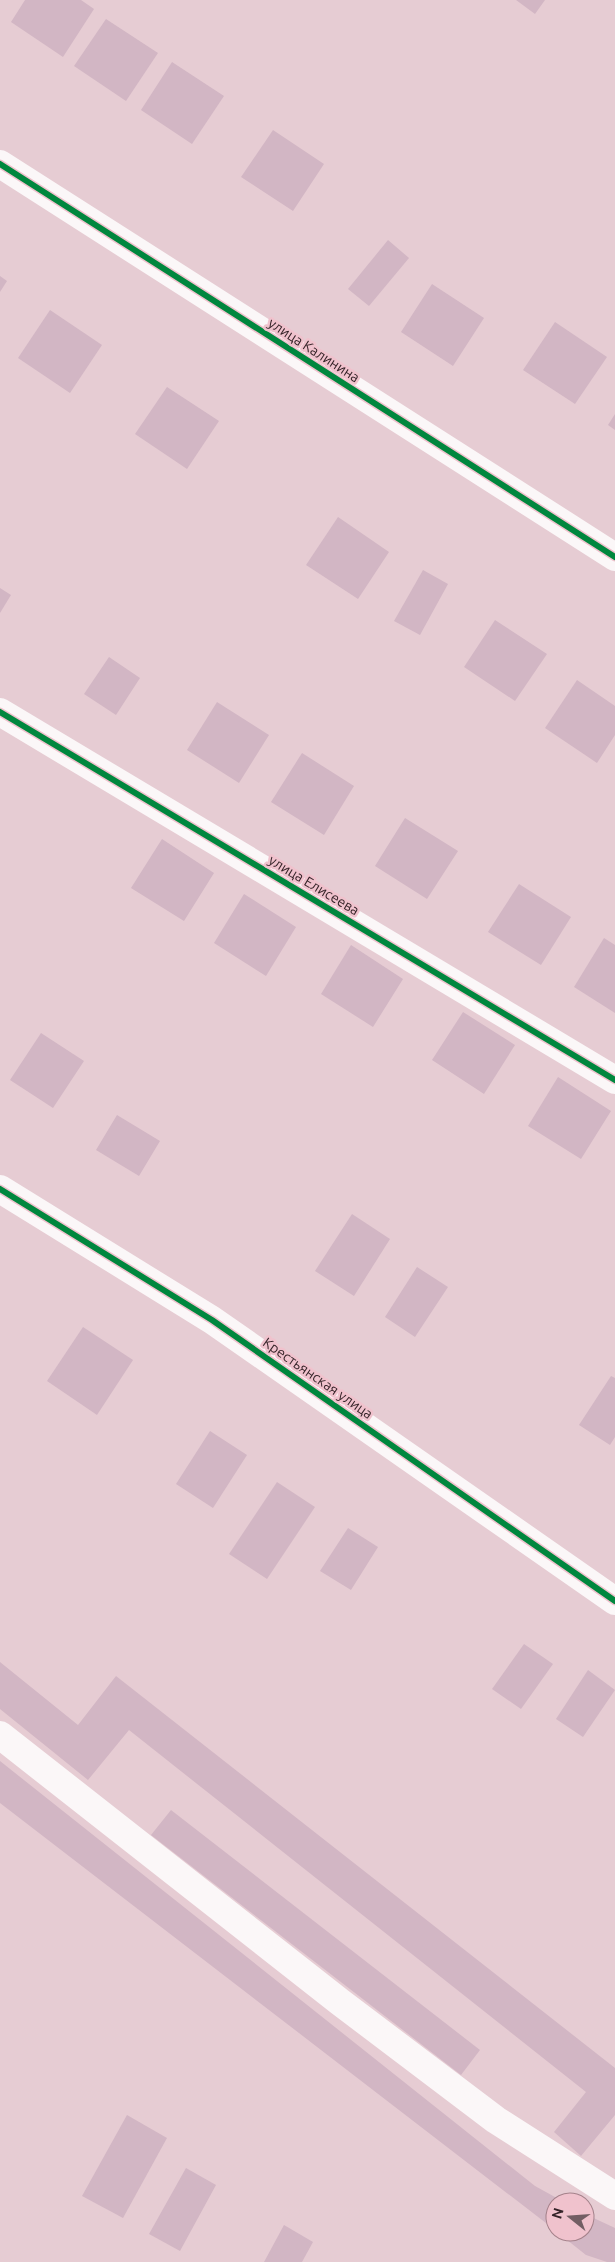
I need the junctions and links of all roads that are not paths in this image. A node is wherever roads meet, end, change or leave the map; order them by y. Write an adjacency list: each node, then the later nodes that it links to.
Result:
1 (0, 164): 2 (street, улица Калинина)
2 (615, 557)
3 (0, 712): 4 (street, улица Елисеева)
4 (615, 1080)
5 (0, 1188): 6 (street, Крестьянская улица)
6 (615, 1600)
7 (0, 1735): 8 (street)
8 (615, 2196)

